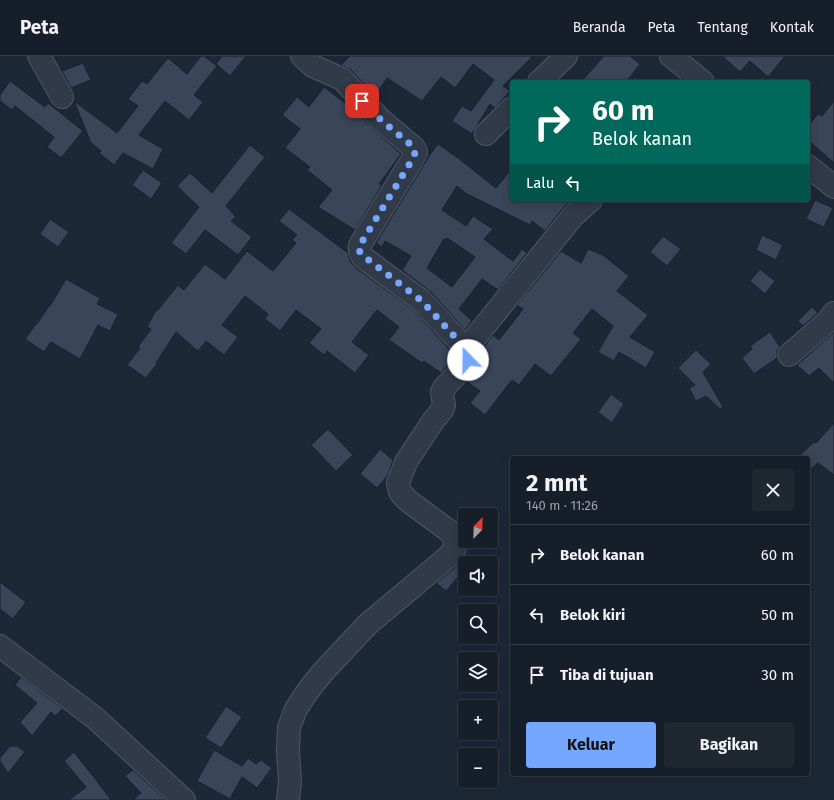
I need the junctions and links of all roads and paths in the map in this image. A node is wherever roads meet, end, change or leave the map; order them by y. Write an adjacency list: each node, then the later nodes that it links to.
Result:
1 (39, 56): 7 (street)
2 (302, 56): 14 (street)
3 (566, 56): 5 (street)
4 (671, 56): 6 (street)
5 (541, 80)
6 (701, 80)
7 (62, 97)
8 (510, 110): 9 (street)
9 (486, 134)
10 (810, 168): 11 (street)
11 (834, 187)
12 (588, 202): 14 (street)
13 (834, 313): 15 (street)
14 (466, 349): 18 (street)
15 (789, 355)
16 (0, 646): 17 (street)
17 (184, 800)
18 (288, 800)

